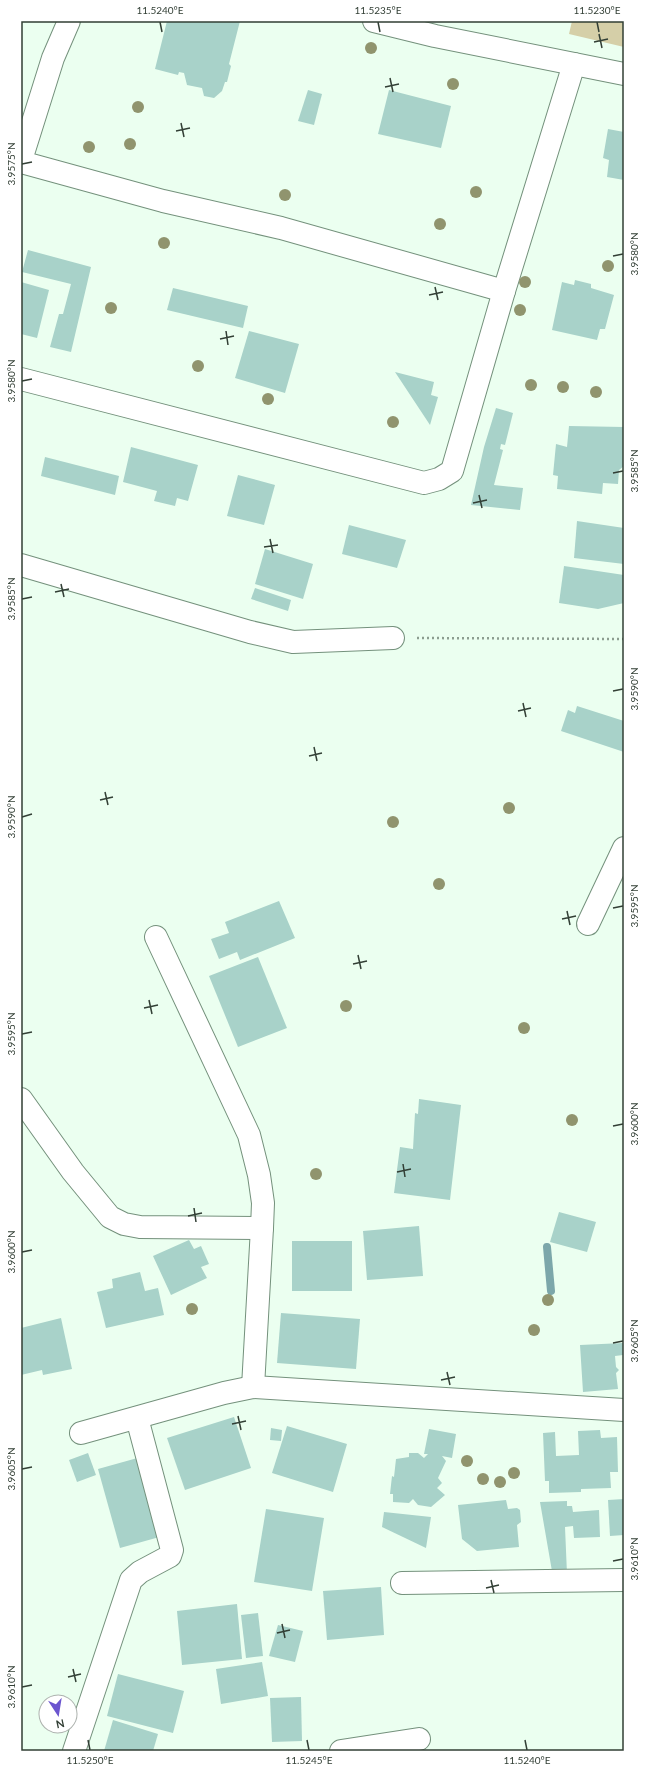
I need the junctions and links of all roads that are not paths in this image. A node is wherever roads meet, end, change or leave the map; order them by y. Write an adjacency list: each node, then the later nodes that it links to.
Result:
1 (69, 21): 6 (street)
2 (374, 21): 3 (street)
3 (437, 28): 4 (street)
4 (574, 64): 5 (street); 7 (street)
5 (624, 74)
6 (21, 161): 7 (street)
7 (504, 291): 8 (street)
8 (21, 379)
9 (21, 565): 10 (street)
10 (393, 638)
11 (624, 848): 12 (street)
12 (588, 924)
13 (156, 937): 15 (street)
14 (21, 1099): 15 (street)
15 (262, 1228): 16 (street)
16 (253, 1387): 17 (street); 18 (street)
17 (624, 1410)
18 (137, 1418): 19 (street); 23 (street)
19 (81, 1433)
20 (624, 1580): 21 (street)
21 (402, 1583)
22 (419, 1739): 24 (street)
23 (74, 1751)
24 (341, 1751)

